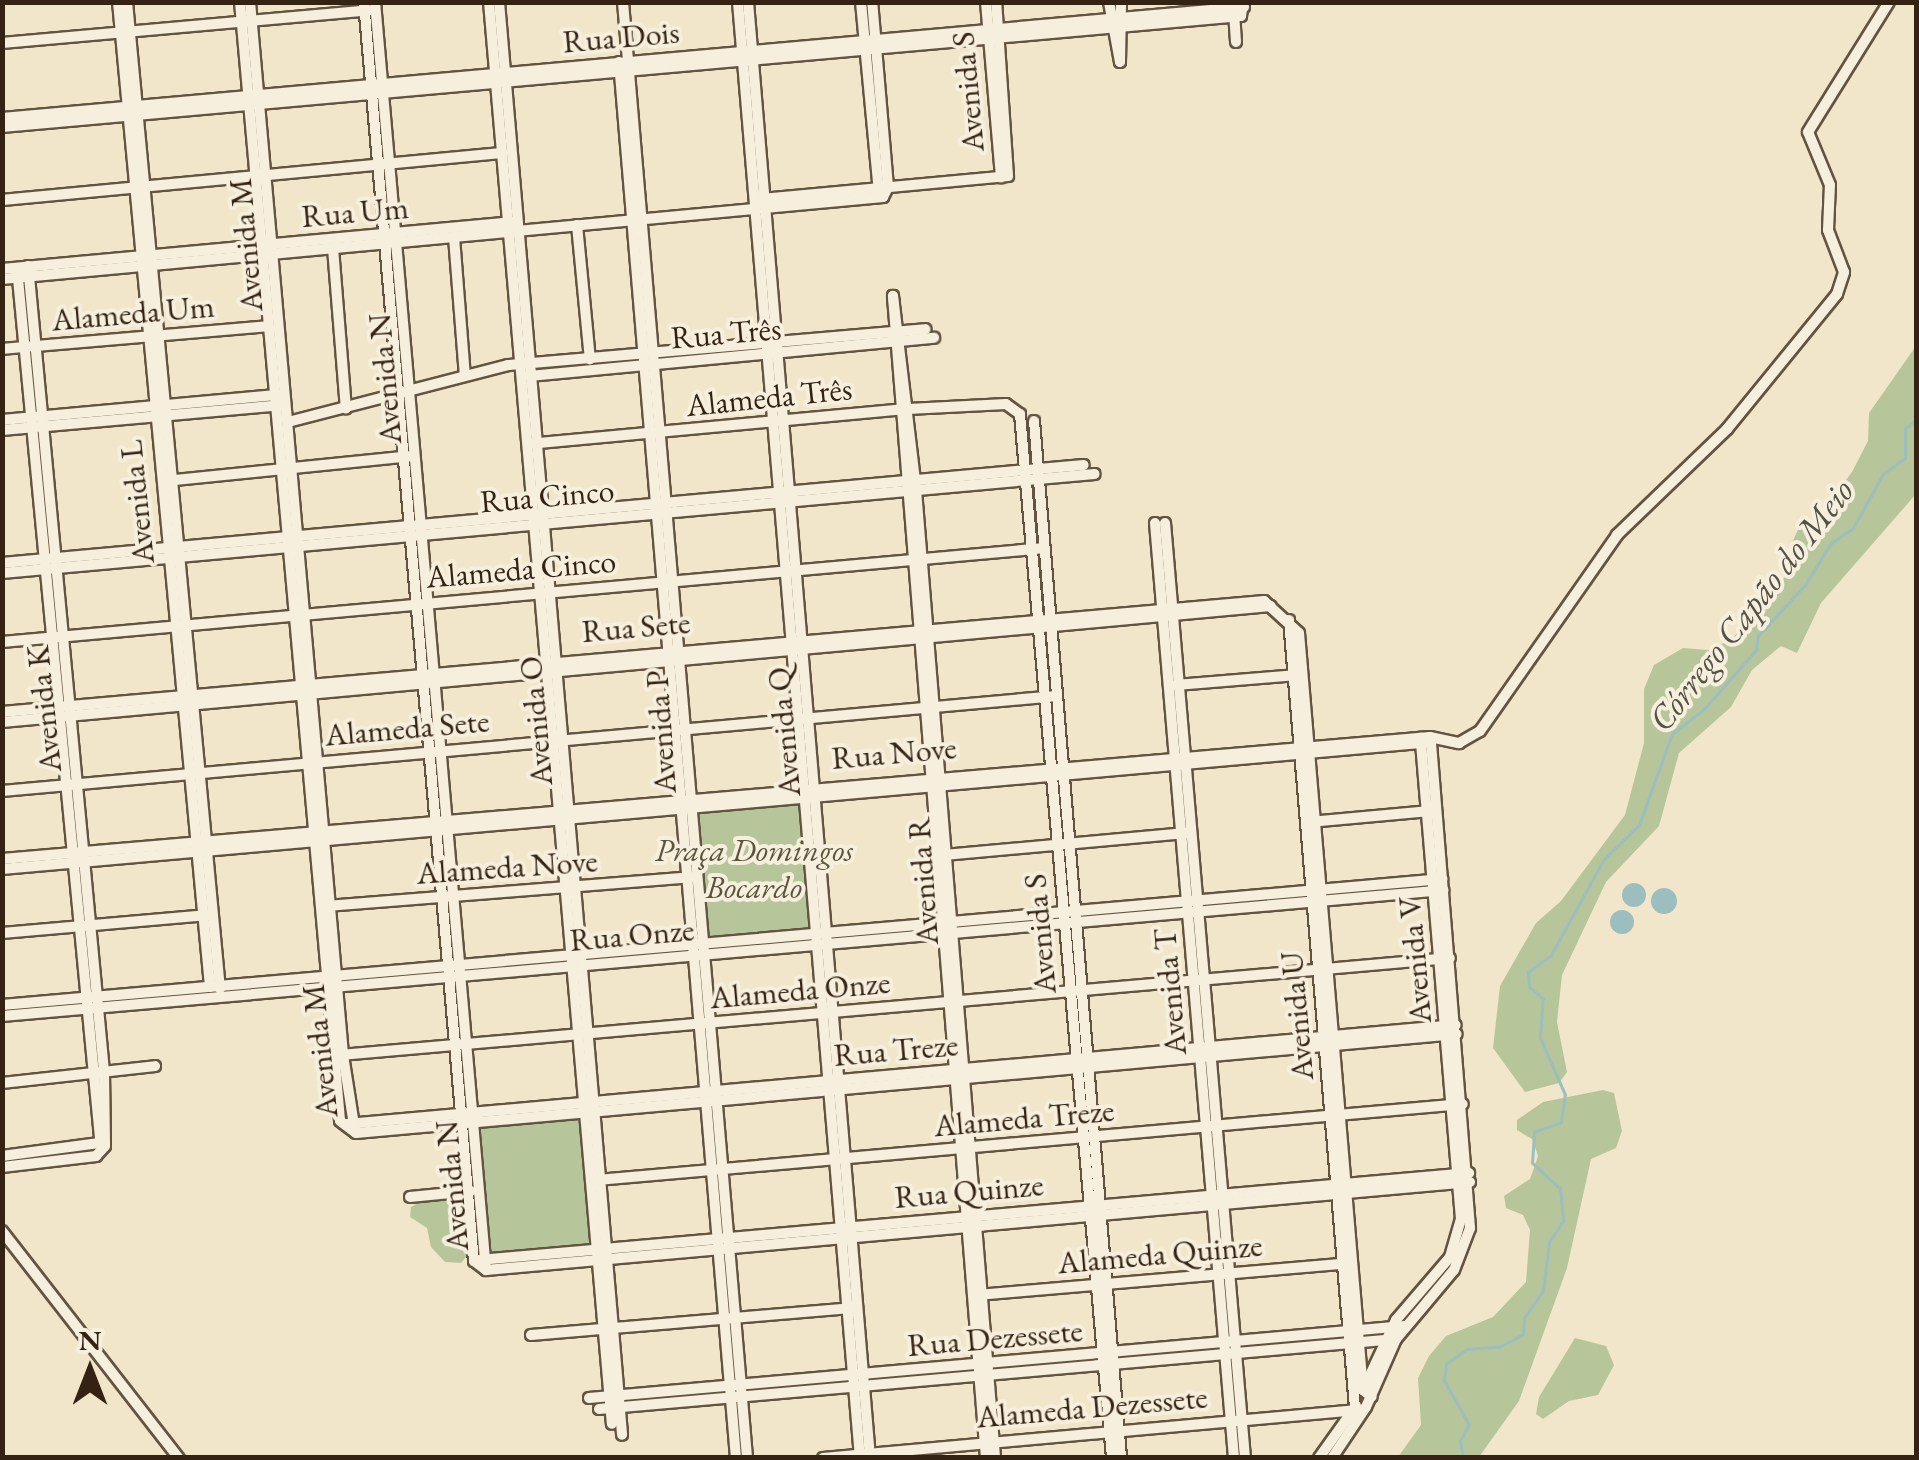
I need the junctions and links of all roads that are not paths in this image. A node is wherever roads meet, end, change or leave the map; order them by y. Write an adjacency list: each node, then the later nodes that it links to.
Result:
1 (118, 2): 21 (street, Avenida L)
2 (127, 2): 21 (street, Avenida L)
3 (240, 2): 19 (street, Avenida M)
4 (250, 2): 19 (street, Avenida M)
5 (489, 2): 28 (street, Avenida O)
6 (499, 2): 28 (street, Avenida O)
7 (623, 2): 27 (street, Avenida P)
8 (738, 2): 26 (street, Avenida Q)
9 (748, 2): 26 (street, Avenida Q)
10 (862, 2): 25 (street)
11 (872, 2): 25 (street)
12 (986, 2): 22 (street, Avenida S)
13 (996, 2): 22 (street, Avenida S)
14 (1109, 2): 20 (street)
15 (1120, 2): 20 (street)
16 (1889, 2): 125 (street, Rua Nove)
17 (370, 6): 19 (street); 29 (street, Avenida N)
18 (1238, 9): 20 (street, Rua Dois); 23 (street)
19 (246, 21): 21 (street); 30 (street, Avenida M)
20 (1117, 23): 22 (street, Rua Dois)
21 (125, 31): 24 (street); 31 (street, Avenida L)
22 (993, 34): 25 (street, Rua Dois); 36 (street, Avenida S)
23 (1236, 42)
24 (2, 43)
25 (870, 45): 26 (street, Rua Dois); 39 (street)
26 (747, 56): 27 (street, Rua Dois); 41 (street, Avenida Q)
27 (624, 66): 28 (street, Rua Dois); 42 (street, Avenida P)
28 (500, 77): 29 (street, Rua Dois); 34 (street, Avenida O); 44 (street, Avenida O)
29 (376, 88): 30 (street, Rua Dois); 35 (street, Avenida N)
30 (253, 99): 31 (street, Rua Dois); 37 (street, Avenida M)
31 (132, 110): 32 (street, Rua Dois); 33 (street, Rua Dois); 38 (street, Avenida L)
32 (2, 118)
33 (2, 127)
34 (502, 153): 35 (street); 44 (street, Avenida O)
35 (383, 164): 37 (street); 46 (street, Avenida N)
36 (1005, 174): 39 (street, Rua Um)
37 (260, 176): 38 (street); 48 (street, Avenida M)
38 (139, 187): 40 (street); 49 (street, Avenida L)
39 (883, 192): 41 (street, Rua Um)
40 (2, 200)
41 (760, 203): 42 (street, Rua Um); 60 (street, Avenida Q)
42 (637, 218): 43 (street, Rua Um); 62 (street, Avenida P)
43 (577, 224): 44 (street, Rua Um); 61 (street)
44 (518, 227): 45 (street, Rua Um); 46 (street, Rua Um); 63 (street, Avenida O)
45 (454, 237): 46 (street, Rua Um); 64 (street)
46 (391, 238): 47 (street, Rua Um); 48 (street, Rua Um); 65 (street, Avenida N)
47 (334, 248): 48 (street, Rua Um); 67 (street)
48 (267, 250): 49 (street, Rua Um); 54 (street, Avenida M); 66 (street, Avenida M)
49 (145, 261): 51 (street, Rua Um); 56 (street, Avenida L)
50 (2, 269): 51 (street, Rua Um)
51 (23, 272): 52 (street, Rua Um); 58 (street, Avenida K)
52 (2, 279)
53 (893, 300): 57 (street, Avenida R)
54 (268, 326): 56 (street, Alameda Um); 66 (street, Avenida M)
55 (929, 334): 57 (street, Rua Três)
56 (152, 336): 58 (street, Alameda Um); 70 (street, Avenida L)
57 (896, 336): 60 (street, Rua Três); 69 (street, Avenida R)
58 (30, 347): 59 (street, Alameda Um); 75 (street, Avenida K)
59 (2, 349)
60 (772, 349): 62 (street, Rua Três); 72 (street, Avenida Q)
61 (590, 359): 62 (street, Rua Três); 63 (street, Rua Três)
62 (649, 360): 63 (street, Rua Três); 77 (street, Avenida P)
63 (527, 370): 64 (street); 78 (street, Avenida O)
64 (465, 376): 65 (street)
65 (406, 392): 67 (street); 79 (street, Avenida N)
66 (280, 400): 70 (street); 74 (street, Avenida M); 81 (street, Avenida M)
67 (346, 408): 74 (street)
68 (1015, 408): 69 (street, Alameda Três); 82 (street, Avenida S)
69 (903, 409): 72 (street, Alameda Três); 85 (street, Avenida R)
70 (158, 411): 75 (street); 84 (street, Avenida L)
71 (2, 420): 75 (street)
72 (777, 420): 77 (street, Alameda Três); 86 (street, Avenida Q)
73 (1034, 421): 82 (street, Avenida S)
74 (288, 422): 81 (street, Avenida M)
75 (36, 423): 76 (street); 96 (street, Avenida K)
76 (2, 430)
77 (656, 434): 78 (street, Alameda Três); 87 (street, Avenida P)
78 (533, 444): 88 (street, Avenida O)
79 (412, 456): 81 (street); 90 (street, Avenida N)
80 (1084, 465): 82 (street, Rua Cinco)
81 (288, 469): 84 (street); 91 (street, Avenida M)
82 (1032, 473): 83 (street, Rua Cinco); 85 (street, Rua Cinco); 92 (street, Avenida S)
83 (1095, 474)
84 (164, 481): 93 (street, Avenida L)
85 (909, 485): 86 (street, Rua Cinco); 94 (street, Avenida R)
86 (784, 497): 87 (street, Rua Cinco); 97 (street, Avenida Q)
87 (662, 507): 88 (street, Rua Cinco); 99 (street, Avenida P)
88 (539, 517): 90 (street, Rua Cinco); 100 (street, Avenida O)
89 (1160, 523): 103 (street, Avenida T)
90 (418, 527): 91 (street, Rua Cinco); 101 (street, Avenida N)
91 (295, 539): 93 (street, Rua Cinco); 104 (street, Avenida M)
92 (1039, 548): 94 (street, Alameda Cinco); 105 (street, Avenida S)
93 (172, 551): 96 (street, Rua Cinco); 106 (street, Avenida L)
94 (916, 559): 97 (street, Alameda Cinco); 107 (street, Avenida R)
95 (2, 562): 96 (street, Rua Cinco)
96 (50, 563): 98 (street, Rua Cinco); 108 (street, Avenida K)
97 (790, 570): 99 (street, Alameda Cinco); 110 (street, Avenida Q)
98 (2, 572)
99 (668, 581): 100 (street, Alameda Cinco); 111 (street, Avenida P)
100 (545, 592): 101 (street, Alameda Cinco); 112 (street, Avenida O)
101 (424, 603): 104 (street, Alameda Cinco); 113 (street, Avenida N)
102 (1274, 607): 103 (street, Rua Sete); 114 (street, Avenida U)
103 (1168, 610): 105 (street, Rua Sete); 115 (street, Avenida T)
104 (302, 613): 106 (street, Alameda Cinco); 116 (street, Avenida M)
105 (1045, 621): 107 (street, Rua Sete); 118 (street, Avenida S)
106 (180, 625): 108 (street, Alameda Cinco); 117 (street, Avenida L)
107 (922, 633): 110 (street, Rua Sete); 119 (street, Avenida R)
108 (57, 636): 109 (street, Alameda Cinco); 120 (street, Avenida K)
109 (2, 642)
110 (796, 644): 111 (street, Rua Sete); 122 (street, Avenida Q)
111 (675, 654): 112 (street, Rua Sete); 124 (street, Avenida P)
112 (552, 664): 113 (street, Rua Sete); 126 (street, Avenida O)
113 (429, 674): 116 (street, Rua Sete); 128 (street, Avenida N)
114 (1298, 675): 115 (street); 127 (street, Avenida U)
115 (1175, 685): 129 (street, Avenida T)
116 (310, 686): 117 (street, Rua Sete); 130 (street, Avenida M)
117 (188, 697): 120 (street, Rua Sete); 132 (street, Avenida L)
118 (1051, 697): 119 (street, Alameda Sete); 131 (street, Avenida S)
119 (928, 707): 122 (street, Alameda Sete); 133 (street, Avenida R)
120 (64, 710): 121 (street, Rua Sete); 123 (street, Rua Sete); 134 (street, Avenida K)
121 (2, 712)
122 (803, 718): 124 (street, Alameda Sete); 136 (street, Avenida Q)
123 (2, 722)
124 (681, 729): 126 (street, Alameda Sete); 137 (street, Avenida P)
125 (1426, 738): 127 (street, Rua Nove); 138 (street, Avenida V)
126 (558, 739): 128 (street, Alameda Sete); 139 (street, Avenida O)
127 (1304, 748): 129 (street, Rua Nove); 140 (street, Avenida U)
128 (435, 750): 130 (street, Alameda Sete); 141 (street, Avenida N)
129 (1181, 759): 131 (street, Rua Nove); 143 (street, Avenida T)
130 (314, 762): 132 (street, Alameda Sete); 142 (street, Avenida M)
131 (1057, 770): 133 (street, Rua Nove); 145 (street, Avenida S)
132 (196, 772): 134 (street, Alameda Sete); 144 (street, Avenida L)
133 (935, 780): 136 (street, Rua Nove); 146 (street, Avenida R)
134 (72, 783): 135 (street, Alameda Sete); 147 (street, Avenida K)
135 (2, 791)
136 (809, 791): 137 (street, Rua Nove); 162 (street, Avenida Q)
137 (687, 802): 139 (street, Rua Nove); 150 (street, Avenida P)
138 (1432, 811): 140 (street); 151 (street, Avenida V)
139 (564, 812): 141 (street, Rua Nove); 152 (street, Avenida O)
140 (1310, 822): 153 (street, Avenida U)
141 (441, 823): 142 (street, Rua Nove); 154 (street, Avenida N)
142 (319, 833): 144 (street, Rua Nove); 156 (street, Avenida M)
143 (1187, 833): 145 (street); 155 (street, Avenida T)
144 (203, 844): 147 (street, Rua Nove); 157 (street, Avenida L)
145 (1063, 845): 146 (street); 158 (street, Avenida S)
146 (941, 855): 160 (street, Avenida R)
147 (79, 857): 148 (street, Rua Nove); 149 (street, Rua Nove); 159 (street, Avenida K)
148 (2, 859)
149 (2, 870)
150 (693, 877): 152 (street, Alameda Nove); 163 (street, Avenida P)
151 (1438, 885): 153 (street, Rua Onze); 164 (street, Avenida V)
152 (570, 887): 154 (street, Alameda Nove); 165 (street, Avenida O)
153 (1316, 894): 155 (street, Rua Onze); 167 (street, Avenida U)
154 (447, 897): 156 (street, Alameda Nove); 166 (street, Avenida N)
155 (1193, 905): 158 (street, Rua Onze); 168 (street, Avenida T)
156 (326, 906): 169 (street, Avenida M)
157 (209, 915): 159 (street); 170 (street, Avenida L)
158 (1070, 915): 160 (street, Rua Onze); 171 (street, Avenida S)
159 (85, 925): 161 (street); 173 (street, Avenida K)
160 (946, 926): 162 (street, Rua Onze); 172 (street, Avenida R)
161 (2, 933)
162 (822, 936): 163 (street, Rua Onze); 175 (street, Avenida Q)
163 (700, 950): 165 (street, Rua Onze); 177 (street, Avenida P)
164 (1445, 958): 167 (street, Alameda Onze); 178 (street, Avenida V)
165 (576, 960): 166 (street, Rua Onze); 179 (street, Avenida O)
166 (454, 970): 169 (street, Rua Onze); 181 (street, Avenida N)
167 (1323, 970): 168 (street, Alameda Onze); 180 (street, Avenida U)
168 (1199, 980): 171 (street, Alameda Onze); 182 (street, Avenida T)
169 (332, 981): 170 (street, Rua Onze); 183 (street, Avenida M)
170 (216, 990): 173 (street, Rua Onze)
171 (1076, 991): 172 (street, Alameda Onze); 184 (street, Avenida S)
172 (952, 1001): 175 (street, Alameda Onze); 187 (street, Avenida R)
173 (92, 1002): 174 (street, Rua Onze); 176 (street, Rua Onze); 186 (street, Avenida K)
174 (2, 1006)
175 (828, 1013): 177 (street, Alameda Onze); 189 (street, Avenida Q)
176 (2, 1016)
177 (706, 1024): 179 (street, Alameda Onze); 190 (street, Avenida P)
178 (1451, 1030): 180 (street, Rua Treze); 191 (street, Avenida V)
179 (583, 1034): 181 (street, Alameda Onze); 192 (street, Avenida O)
180 (1329, 1042): 182 (street, Rua Treze); 193 (street, Avenida U)
181 (460, 1045): 183 (street, Alameda Onze); 194 (street, Avenida N)
182 (1205, 1052): 184 (street, Rua Treze); 195 (street, Avenida T)
183 (338, 1055): 196 (street, Avenida M)
184 (1082, 1062): 187 (street, Rua Treze); 197 (street, Avenida S)
185 (155, 1066): 186 (street)
186 (100, 1073): 188 (street); 198 (street, Avenida K)
187 (958, 1074): 189 (street, Rua Treze); 199 (street, Avenida R)
188 (2, 1084)
189 (834, 1086): 190 (street, Rua Treze); 201 (street, Avenida Q)
190 (711, 1097): 192 (street, Rua Treze); 203 (street, Avenida P)
191 (1458, 1104): 193 (street, Alameda Treze); 204 (street, Avenida V)
192 (589, 1107): 194 (street, Rua Treze); 205 (street, Avenida O)
193 (1336, 1115): 195 (street, Alameda Treze); 206 (street, Avenida U)
194 (467, 1118): 196 (street, Rua Treze); 207 (street, Avenida N)
195 (1211, 1126): 197 (street, Alameda Treze); 209 (street, Avenida T)
196 (347, 1127)
197 (1088, 1137): 199 (street, Alameda Treze); 210 (street, Avenida S)
198 (102, 1144): 200 (street); 202 (street)
199 (964, 1148): 201 (street, Alameda Treze); 211 (street, Avenida R)
200 (2, 1156)
201 (840, 1160): 203 (street, Alameda Treze); 213 (street, Avenida Q)
202 (2, 1167)
203 (718, 1170): 205 (street, Alameda Treze); 214 (street, Avenida P)
204 (1464, 1178): 206 (street, Rua Quinze); 224 (street); 224 (street, Rua Dezessete)
205 (595, 1180): 215 (street, Avenida O)
206 (1342, 1189): 209 (street, Rua Quinze); 217 (street, Avenida U)
207 (472, 1191): 208 (street); 216 (street, Avenida N)
208 (410, 1197)
209 (1217, 1199): 210 (street, Rua Quinze); 218 (street, Avenida T)
210 (1095, 1210): 211 (street, Rua Quinze); 219 (street, Avenida S)
211 (970, 1221): 213 (street, Rua Quinze); 220 (street, Avenida R)
212 (2, 1231): 243 (street)
213 (846, 1233): 214 (street, Rua Quinze); 221 (street, Avenida Q)
214 (724, 1244): 215 (street, Rua Quinze); 222 (street, Avenida P)
215 (601, 1254): 216 (street, Rua Quinze); 223 (street, Avenida O)
216 (481, 1263)
217 (1348, 1263): 218 (street, Alameda Quinze); 226 (street, Avenida U)
218 (1224, 1274): 219 (street, Alameda Quinze); 228 (street, Avenida T)
219 (1102, 1285): 220 (street, Alameda Quinze); 229 (street, Avenida S)
220 (977, 1296): 230 (street, Avenida R)
221 (852, 1308): 222 (street); 231 (street, Avenida Q)
222 (730, 1319): 223 (street); 232 (street, Avenida P)
223 (607, 1329): 225 (street); 235 (street, Avenida O)
224 (1394, 1333): 226 (street, Rua Dezessete); 227 (street); 233 (street)
225 (532, 1335)
226 (1354, 1337): 227 (street, Rua Dezessete); 228 (street, Rua Dezessete); 233 (street, Avenida U); 236 (street, Avenida U)
227 (1383, 1340): 233 (street)
228 (1230, 1348): 229 (street, Rua Dezessete); 237 (street, Avenida T)
229 (1108, 1359): 230 (street, Rua Dezessete); 239 (street, Avenida S)
230 (983, 1370): 231 (street, Rua Dezessete); 241 (street, Avenida R)
231 (858, 1381): 232 (street, Rua Dezessete); 242 (street, Avenida Q)
232 (737, 1391): 235 (street, Rua Dezessete); 244 (street, Avenida P); 245 (street, Avenida P)
233 (1367, 1394): 236 (street)
234 (589, 1398): 235 (street, Rua Dezessete)
235 (611, 1403): 238 (street, Avenida O); 240 (street, Avenida O)
236 (1359, 1410): 237 (street, Alameda Dezessete); 253 (street); 254 (street)
237 (1236, 1419): 239 (street, Alameda Dezessete); 251 (street, Avenida T); 252 (street, Avenida T)
238 (612, 1424)
239 (1114, 1430): 241 (street, Alameda Dezessete); 249 (street, Avenida S); 250 (street, Avenida S)
240 (622, 1435)
241 (989, 1442): 242 (street, Alameda Dezessete); 247 (street, Avenida R); 248 (street, Avenida R)
242 (865, 1456): 246 (street, Alameda Dezessete)
243 (179, 1458)
244 (736, 1458)
245 (747, 1458)
246 (823, 1458)
247 (986, 1458)
248 (996, 1458)
249 (1112, 1458)
250 (1121, 1458)
251 (1234, 1458)
252 (1245, 1458)
253 (1319, 1458)
254 (1332, 1458)

